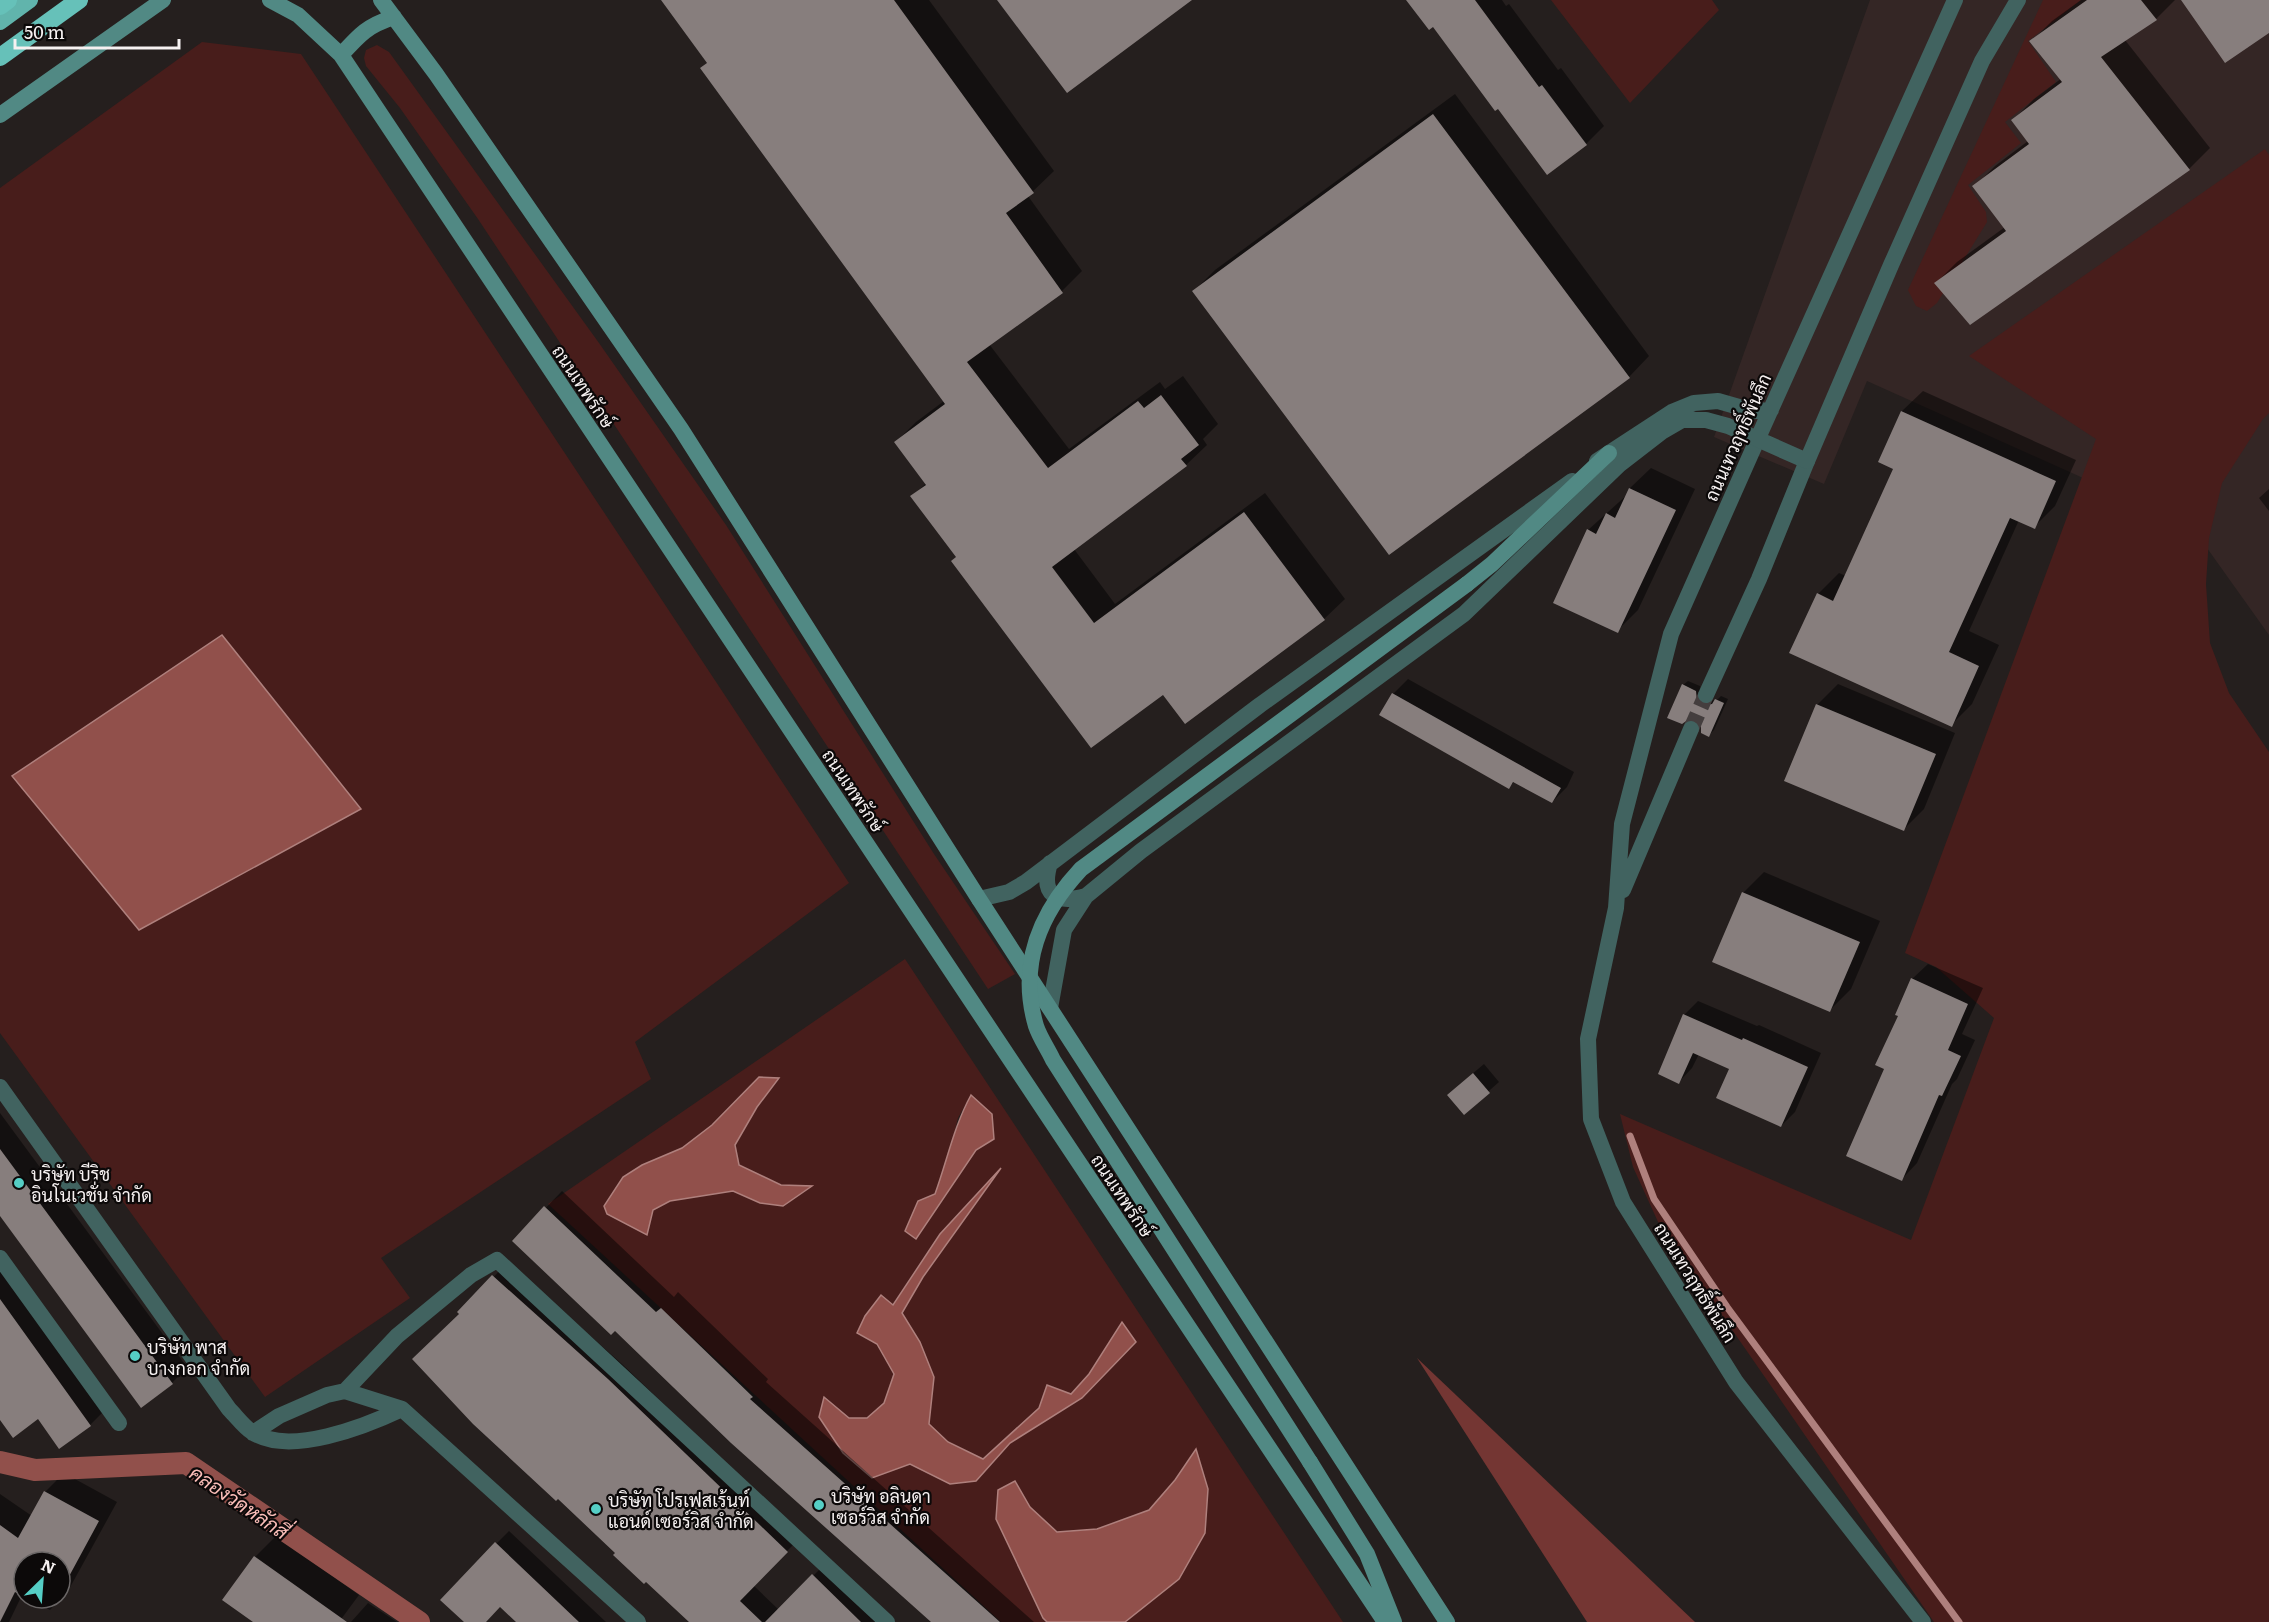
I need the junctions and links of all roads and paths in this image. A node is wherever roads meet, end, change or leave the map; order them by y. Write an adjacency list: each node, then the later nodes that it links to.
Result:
1 (8, 0): 10 (highway)
2 (30, 0): 13 (highway)
3 (78, 0): 15 (highway)
4 (157, 0): 11 (main road)
5 (163, 0): 11 (main road)
6 (270, 0): 14 (main road, ถนนเทพรักษ์)
7 (381, 0): 12 (main road)
8 (1955, 0): 17 (street, ถนนเทวฤทธิ์พันลึก)
9 (2018, 0): 20 (street)
10 (0, 6)
11 (142, 15): 16 (main road)
12 (394, 17): 14 (main road); 25 (main road)
13 (0, 22)
14 (341, 55): 36 (main road, ถนนเทพรักษ์)
15 (0, 57)
16 (0, 116)
17 (1771, 410): 18 (street, ถนนเทวฤทธิ์พันลึก); 19 (street)
18 (1758, 438): 20 (street); 24 (street); 26 (street, ถนนเทวฤทธิ์พันลึก)
19 (1609, 453): 23 (street); 37 (main road, bridge)
20 (1807, 461): 21 (street)
21 (1706, 695)
22 (1691, 729): 26 (street, ถนนเทวฤทธิ์พันลึก)
23 (1050, 863): 24 (street); 25 (street)
24 (1086, 896): 27 (street)
25 (979, 899): 27 (main road)
26 (1616, 908): 39 (street, ถนนเทวฤทธิ์พันลึก)
27 (1050, 1008): 38 (main road)
28 (0, 1087): 33 (street)
29 (0, 1258): 32 (street)
30 (345, 1391): 31 (street); 33 (street); 35 (street)
31 (402, 1409): 33 (street); 34 (street)
32 (119, 1423)
33 (253, 1433)
34 (638, 1622)
35 (887, 1622)
36 (1384, 1622)
37 (1394, 1622)
38 (1447, 1622)
39 (1923, 1622)

